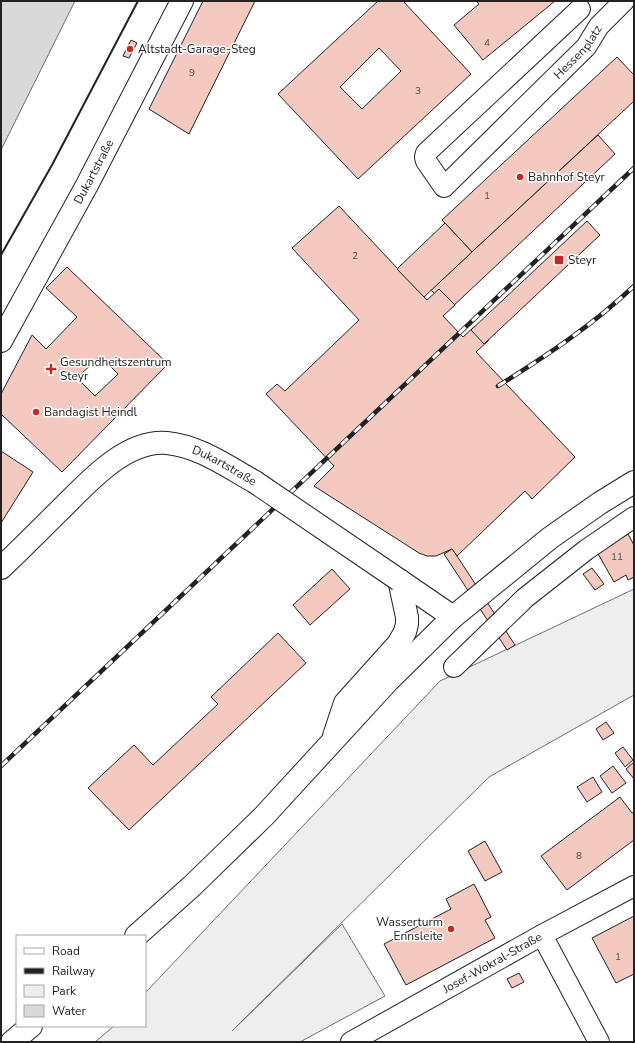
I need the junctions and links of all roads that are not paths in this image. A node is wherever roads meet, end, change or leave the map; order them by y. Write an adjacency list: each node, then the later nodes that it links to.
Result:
1 (182, 1): 5 (main road, Dukartstraße)
2 (624, 1): 4 (street)
3 (578, 5): 4 (street, Hessenplatz); 4 (street, Hessenplatz)
4 (599, 26)
5 (1, 341)
6 (634, 482): 10 (main road)
7 (634, 517): 11 (street)
8 (1, 568): 9 (main road, Dukartstraße, bridge)
9 (399, 580): 10 (main road, Dukartstraße); 12 (main road)
10 (453, 617): 12 (main road)
11 (454, 667)
12 (333, 741): 14 (main road)
13 (634, 886): 15 (street, Josef-Wokral-Straße)
14 (137, 935)
15 (542, 935): 18 (street, Josef-Wokral-Straße); 19 (street)
16 (30, 1027): 17 (main road)
17 (12, 1042)
18 (351, 1042)
19 (599, 1042)

